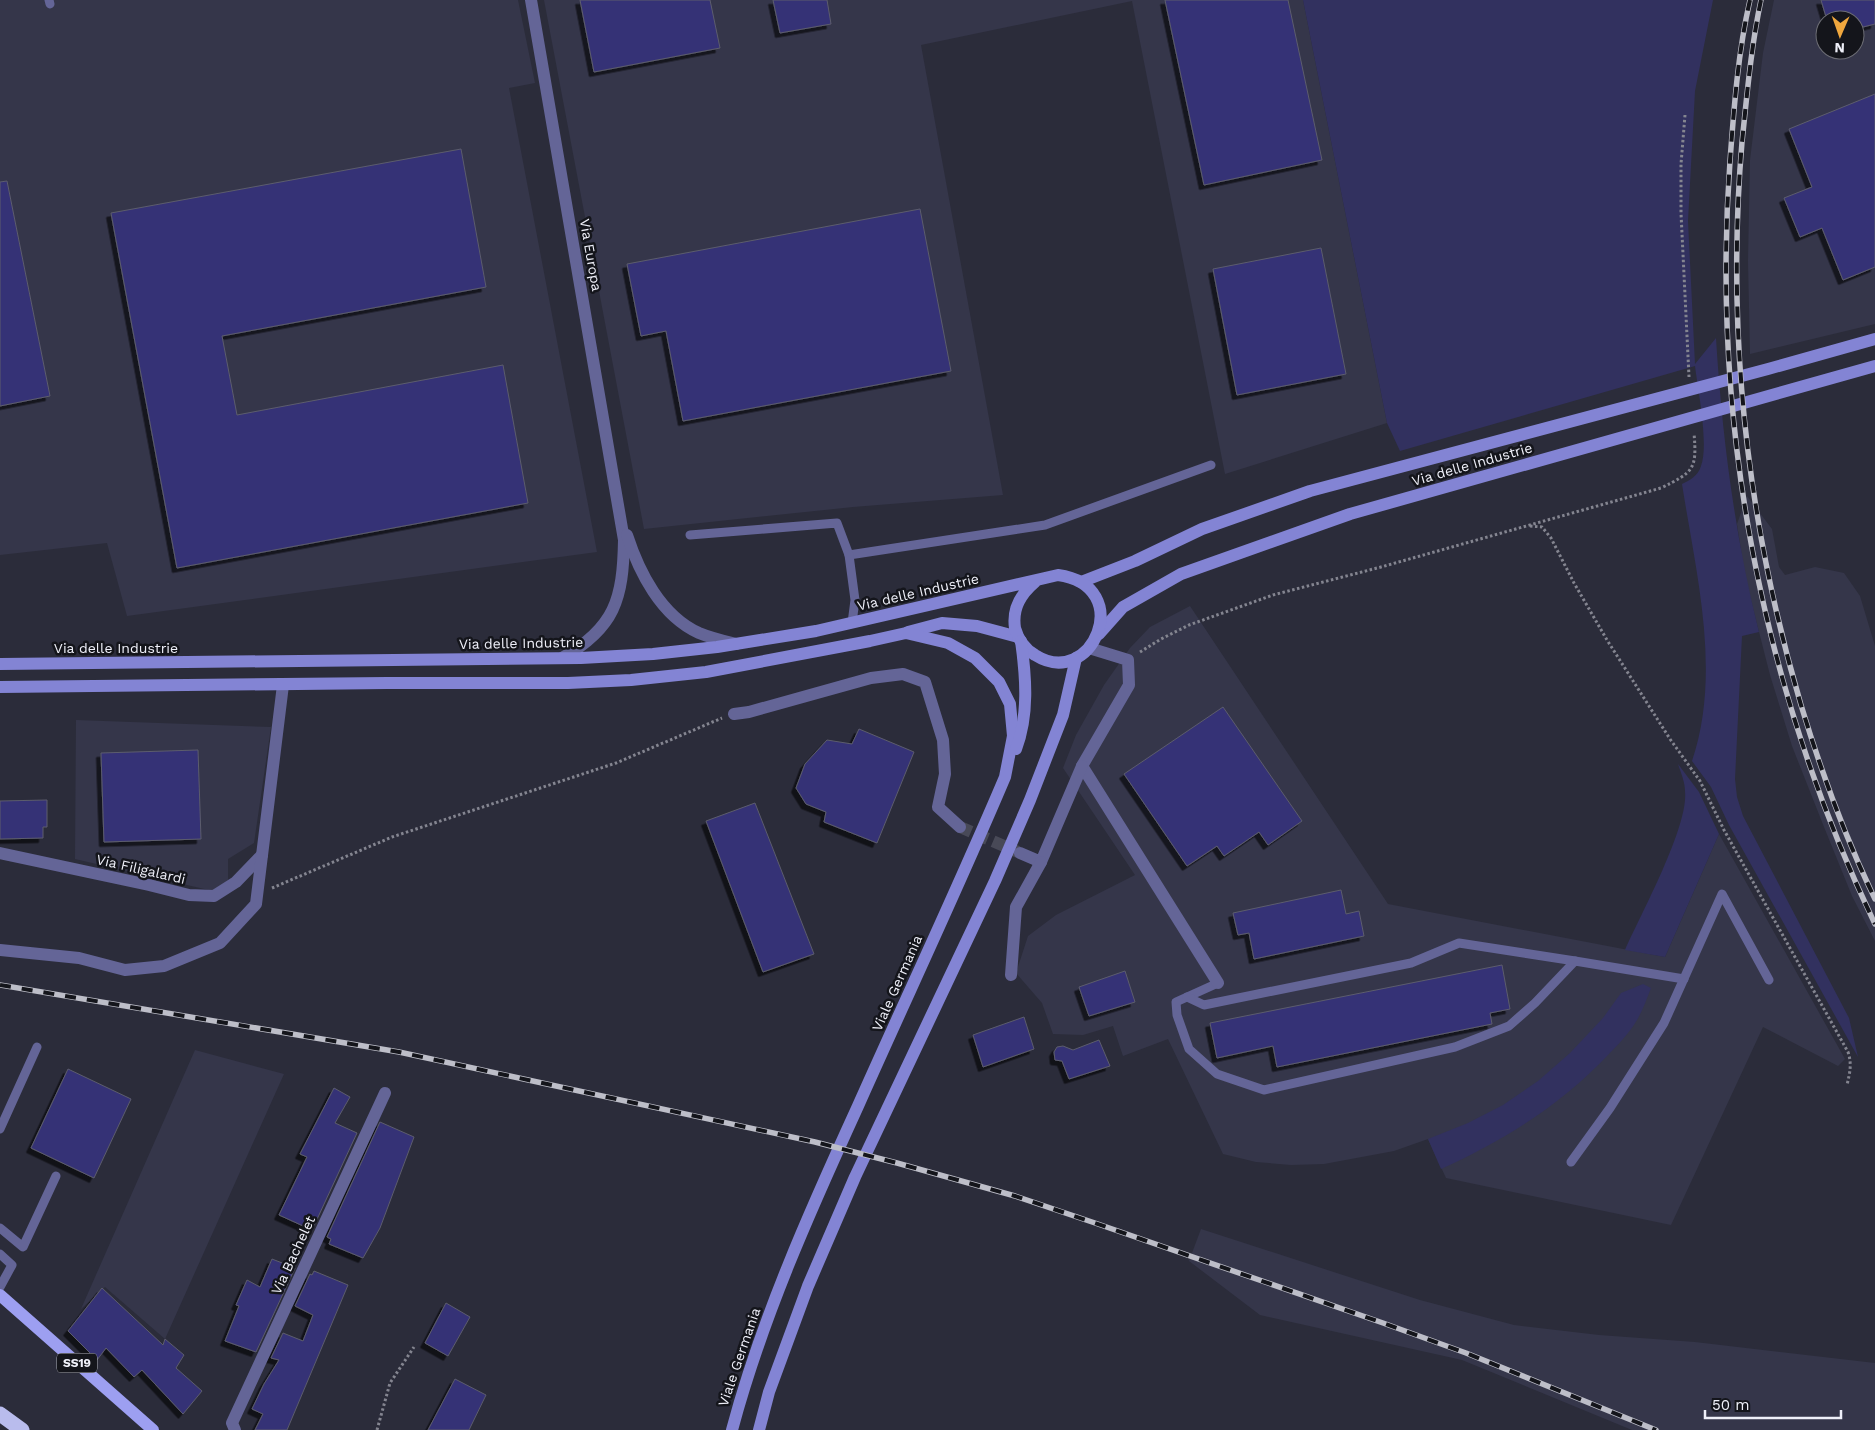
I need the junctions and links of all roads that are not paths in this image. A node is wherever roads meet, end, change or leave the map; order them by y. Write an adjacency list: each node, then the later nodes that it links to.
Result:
1 (531, 0): 5 (street, Via Europa)
2 (1875, 339): 9 (street)
3 (1875, 366): 12 (street, Via delle Industrie)
4 (1211, 465): 7 (lane)
5 (621, 516): 14 (street, Via Europa); 16 (street, Via Europa)
6 (690, 535): 7 (lane)
7 (849, 555): 10 (lane)
8 (1035, 582): 9 (street); 10 (street, Via delle Industrie); 13 (street)
9 (1081, 582): 12 (street)
10 (852, 623): 14 (street, Via delle Industrie)
11 (906, 633): 13 (street); 19 (street, Viale Germania); 23 (street, Viale Germania)
12 (1098, 635): 15 (street)
13 (1020, 639): 17 (street); 23 (street)
14 (736, 644): 16 (street, Via delle Industrie)
15 (1089, 648): 17 (street); 22 (street)
16 (562, 658): 18 (street, Via delle Industrie)
17 (1076, 658): 50 (street)
18 (0, 664)
19 (283, 684): 20 (street); 27 (street)
20 (0, 687)
21 (734, 714): 24 (street)
22 (1082, 766): 28 (street); 34 (street)
23 (1005, 777): 49 (street, Viale Germania)
24 (960, 827)
25 (0, 853): 27 (street, Via Filigalardi)
26 (1020, 853): 28 (street)
27 (262, 855): 29 (street)
28 (1041, 862): 31 (street)
29 (0, 950)
30 (1575, 961): 32 (lane); 35 (lane); 35 (lane)
31 (1011, 975)
32 (1684, 979): 33 (lane); 39 (lane)
33 (1768, 980)
34 (1218, 983): 35 (lane)
35 (1187, 997)
36 (37, 1047): 38 (lane)
37 (385, 1093): 48 (street, Via Bachelet)
38 (0, 1130)
39 (1571, 1162)
40 (56, 1176): 41 (lane)
41 (0, 1228)
42 (0, 1254): 43 (lane)
43 (0, 1287)
44 (0, 1296): 47 (main road, SS19)
45 (0, 1414): 46 (highway)
46 (22, 1430)
47 (153, 1430)
48 (236, 1430)
49 (732, 1430)
50 (759, 1430)

